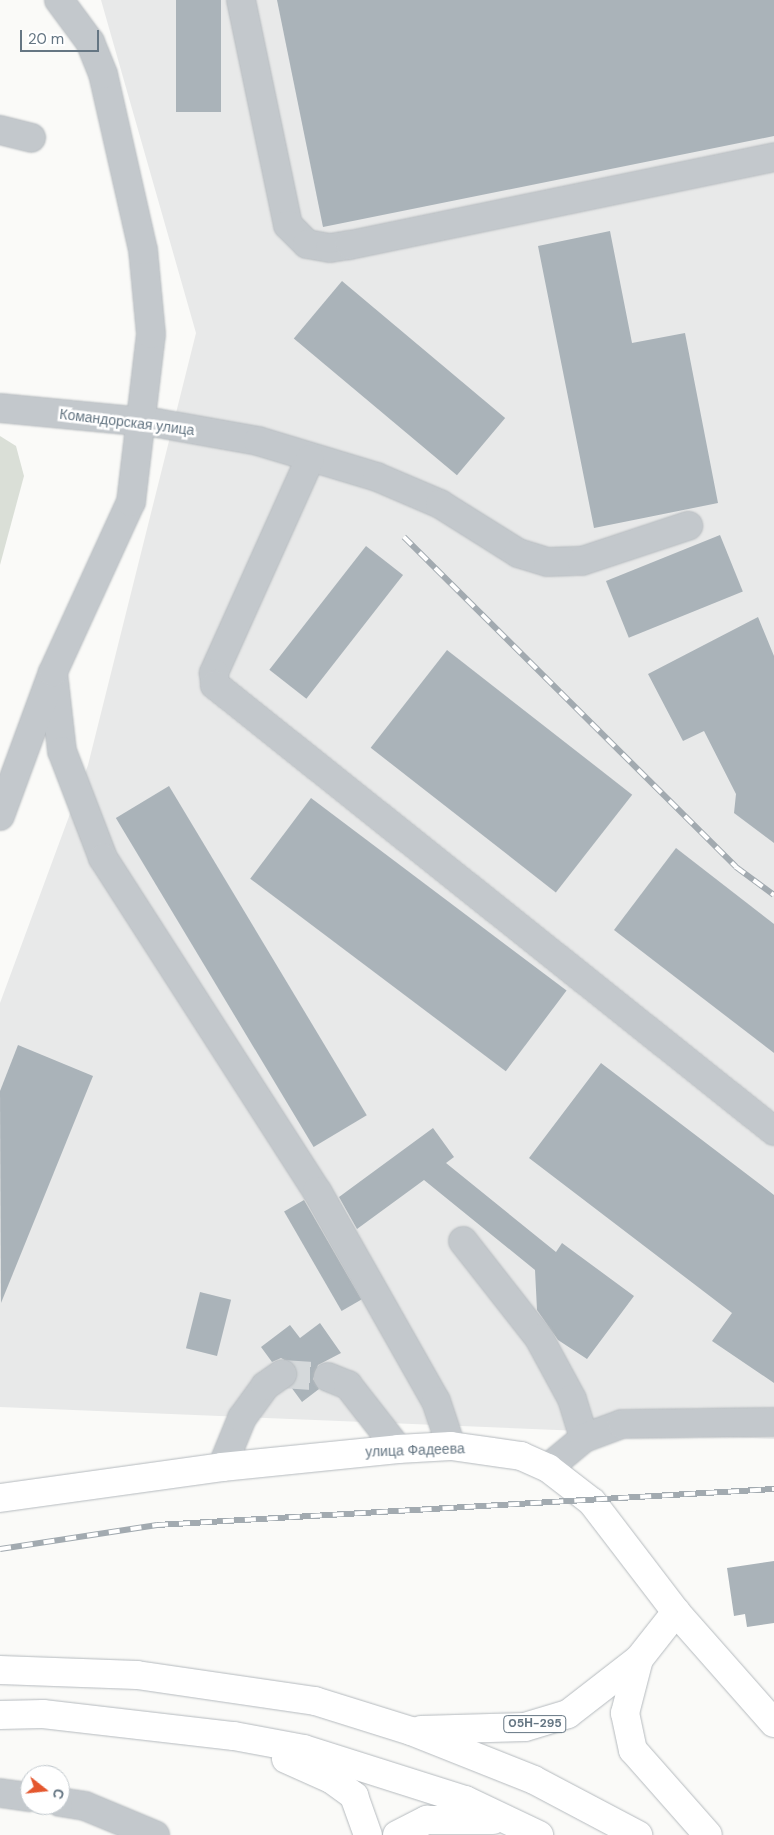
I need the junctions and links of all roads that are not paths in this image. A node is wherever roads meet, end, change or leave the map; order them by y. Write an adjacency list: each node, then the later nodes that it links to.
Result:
1 (59, 0): 7 (street)
2 (241, 0): 5 (street)
3 (0, 130): 4 (street)
4 (31, 138)
5 (773, 161)
6 (0, 408): 7 (street, Командорская улица)
7 (139, 422): 8 (street, Командорская улица); 10 (street)
8 (310, 459): 9 (street, Командорская улица); 12 (street)
9 (688, 526)
10 (53, 672): 11 (street); 18 (street)
11 (0, 816)
12 (774, 1131)
13 (463, 1242): 17 (street)
14 (282, 1374): 20 (street)
15 (328, 1377): 19 (street)
16 (774, 1422): 17 (street)
17 (584, 1438): 21 (street)
18 (451, 1446): 19 (main road, улица Фадеева); 21 (main road, улица Фадеева)
19 (398, 1449): 20 (main road, улица Фадеева)
20 (222, 1467): 22 (main road, улица Фадеева)
21 (548, 1468): 23 (main road, улица Фадеева)
22 (0, 1498)
23 (676, 1612): 24 (main road, 05Н-295); 27 (main road, улица Фадеева)
24 (639, 1659): 28 (main road, 05Н-295); 39 (main road, 05Н-295)
25 (0, 1670): 28 (main road)
26 (0, 1714): 29 (main road)
27 (774, 1723)
28 (411, 1731): 38 (main road)
29 (234, 1736): 33 (main road); 35 (main road)
30 (0, 1793): 31 (street)
31 (20, 1796)
32 (70, 1804): 34 (street)
33 (514, 1821): 36 (main road); 37 (main road)
34 (155, 1835)
35 (368, 1835)
36 (397, 1835)
37 (539, 1835)
38 (638, 1835)
39 (708, 1835)

